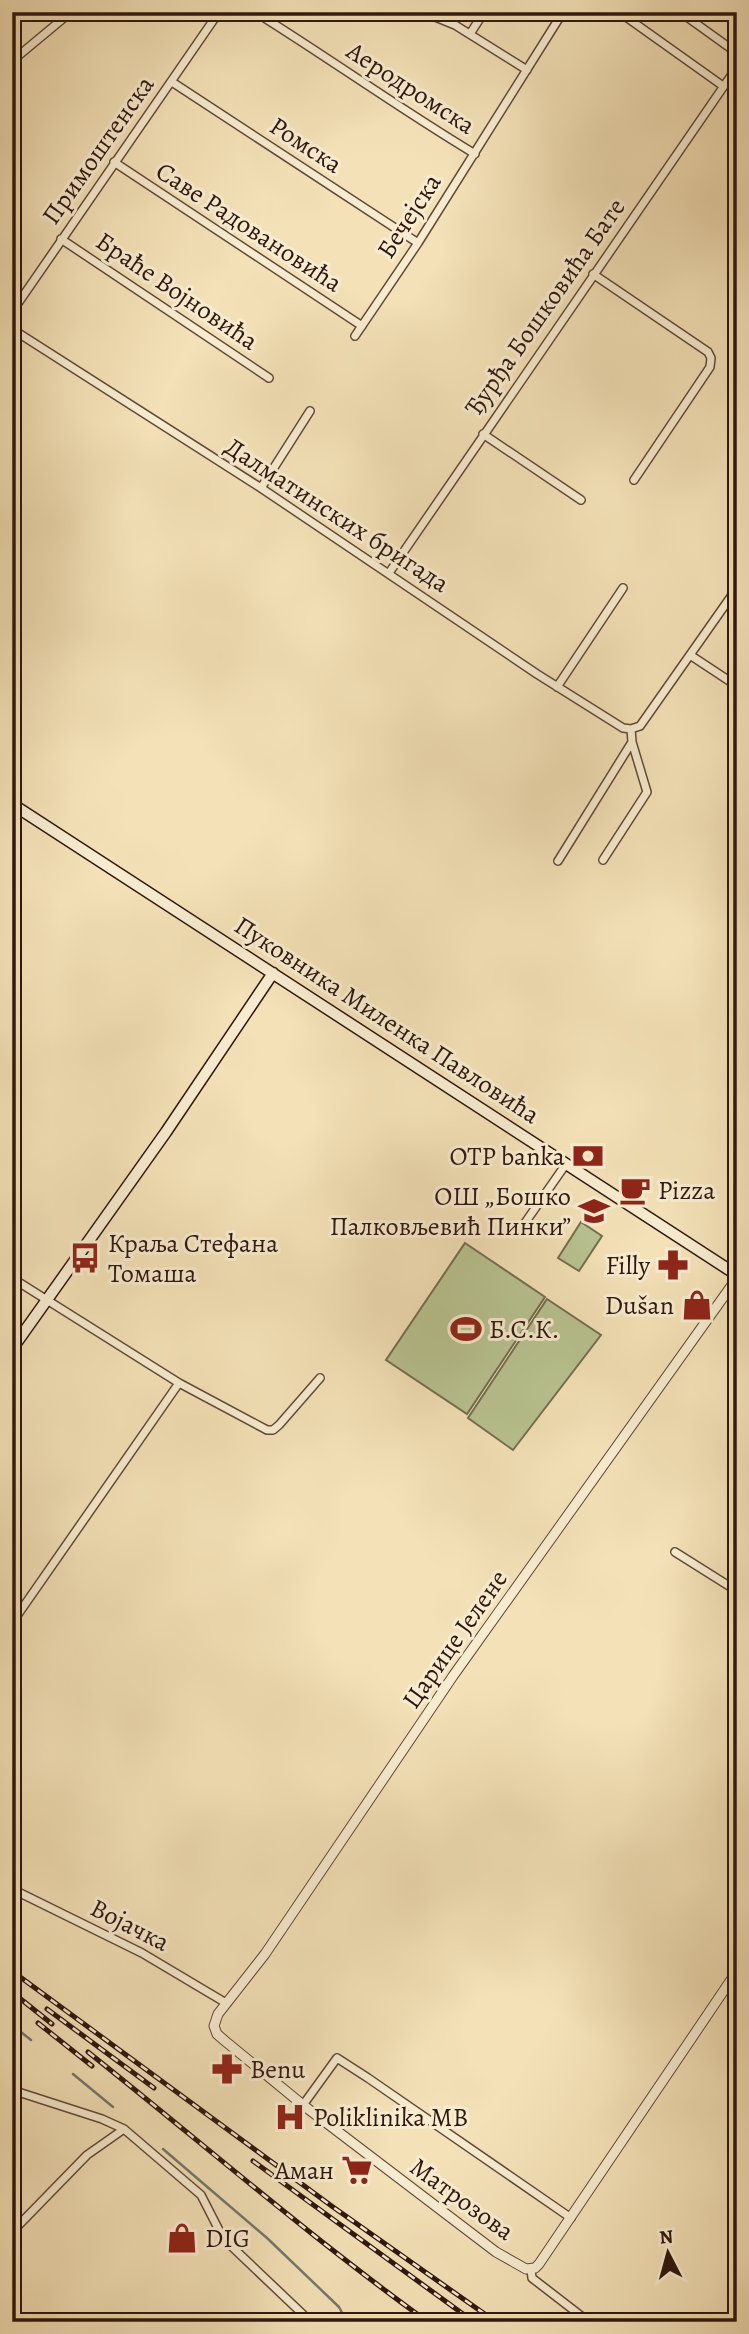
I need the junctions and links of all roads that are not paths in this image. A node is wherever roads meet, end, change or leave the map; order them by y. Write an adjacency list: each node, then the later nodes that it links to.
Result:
1 (71, 12): 11 (street)
2 (219, 12): 14 (street, Примоштенска)
3 (255, 12): 16 (street, Аеродромска)
4 (423, 12): 9 (street)
5 (484, 12): 9 (street)
6 (563, 12): 13 (street, Аеродромска)
7 (620, 12): 15 (street)
8 (680, 12): 10 (street)
9 (470, 34): 13 (street)
10 (737, 52)
11 (12, 61)
12 (737, 67): 15 (street, Ђурђа Бошковића Бате)
13 (527, 70): 16 (street, Аеродромска)
14 (172, 82): 17 (street, Примоштенска); 19 (street, Ромска)
15 (723, 86): 20 (street, Ђурђа Бошковића Бате)
16 (475, 154): 19 (street, Бечејска)
17 (114, 162): 18 (street, Примоштенска); 22 (street, Саве Радовановића)
18 (61, 239): 21 (street, Примоштенска); 25 (street, Браће Војновића)
19 (418, 243): 22 (street, Бечејска)
20 (593, 274): 27 (street, Ђурђа Бошковића Бате); 28 (street)
21 (12, 312)
22 (362, 326): 24 (street, Бечејска)
23 (12, 329): 29 (street, Далматинских бригада)
24 (355, 336)
25 (269, 378)
26 (310, 411): 29 (street)
27 (483, 434): 30 (street); 31 (street, Ђурђа Бошковића Бате)
28 (634, 480)
29 (261, 488): 31 (street, Далматинских бригада)
30 (581, 500)
31 (389, 573): 36 (street, Далматинских бригада)
32 (623, 588): 36 (street)
33 (737, 588): 34 (street)
34 (690, 654): 35 (street); 37 (street)
35 (737, 686)
36 (558, 687): 37 (street, Далматинских бригада)
37 (631, 729): 38 (street)
38 (632, 742): 40 (street); 41 (street)
39 (12, 804): 42 (main road, Пуковника Миленка Павловића)
40 (603, 860)
41 (558, 861)
42 (273, 973): 43 (main road, Пуковника Миленка Павловића); 47 (main road)
43 (566, 1164): 44 (street); 45 (main road, Пуковника Миленка Павловића)
44 (520, 1230)
45 (737, 1277): 56 (street, Царице Јелене)
46 (12, 1278): 47 (street)
47 (48, 1300): 48 (main road); 50 (street)
48 (12, 1349)
49 (320, 1378): 50 (street)
50 (179, 1383): 53 (street)
51 (675, 1552): 52 (street)
52 (737, 1591)
53 (12, 1623)
54 (12, 1889): 56 (street, Војачка)
55 (737, 1971): 61 (street)
56 (226, 2003): 57 (street, Царице Јелене)
57 (214, 2026): 59 (street, Матрозова)
58 (12, 2090): 60 (street)
59 (303, 2105): 61 (street); 63 (street, Матрозова)
60 (124, 2129): 62 (street); 64 (street)
61 (571, 2218): 63 (street)
62 (12, 2232)
63 (531, 2269): 65 (street, Матрозова)
64 (311, 2322)
65 (589, 2322)

